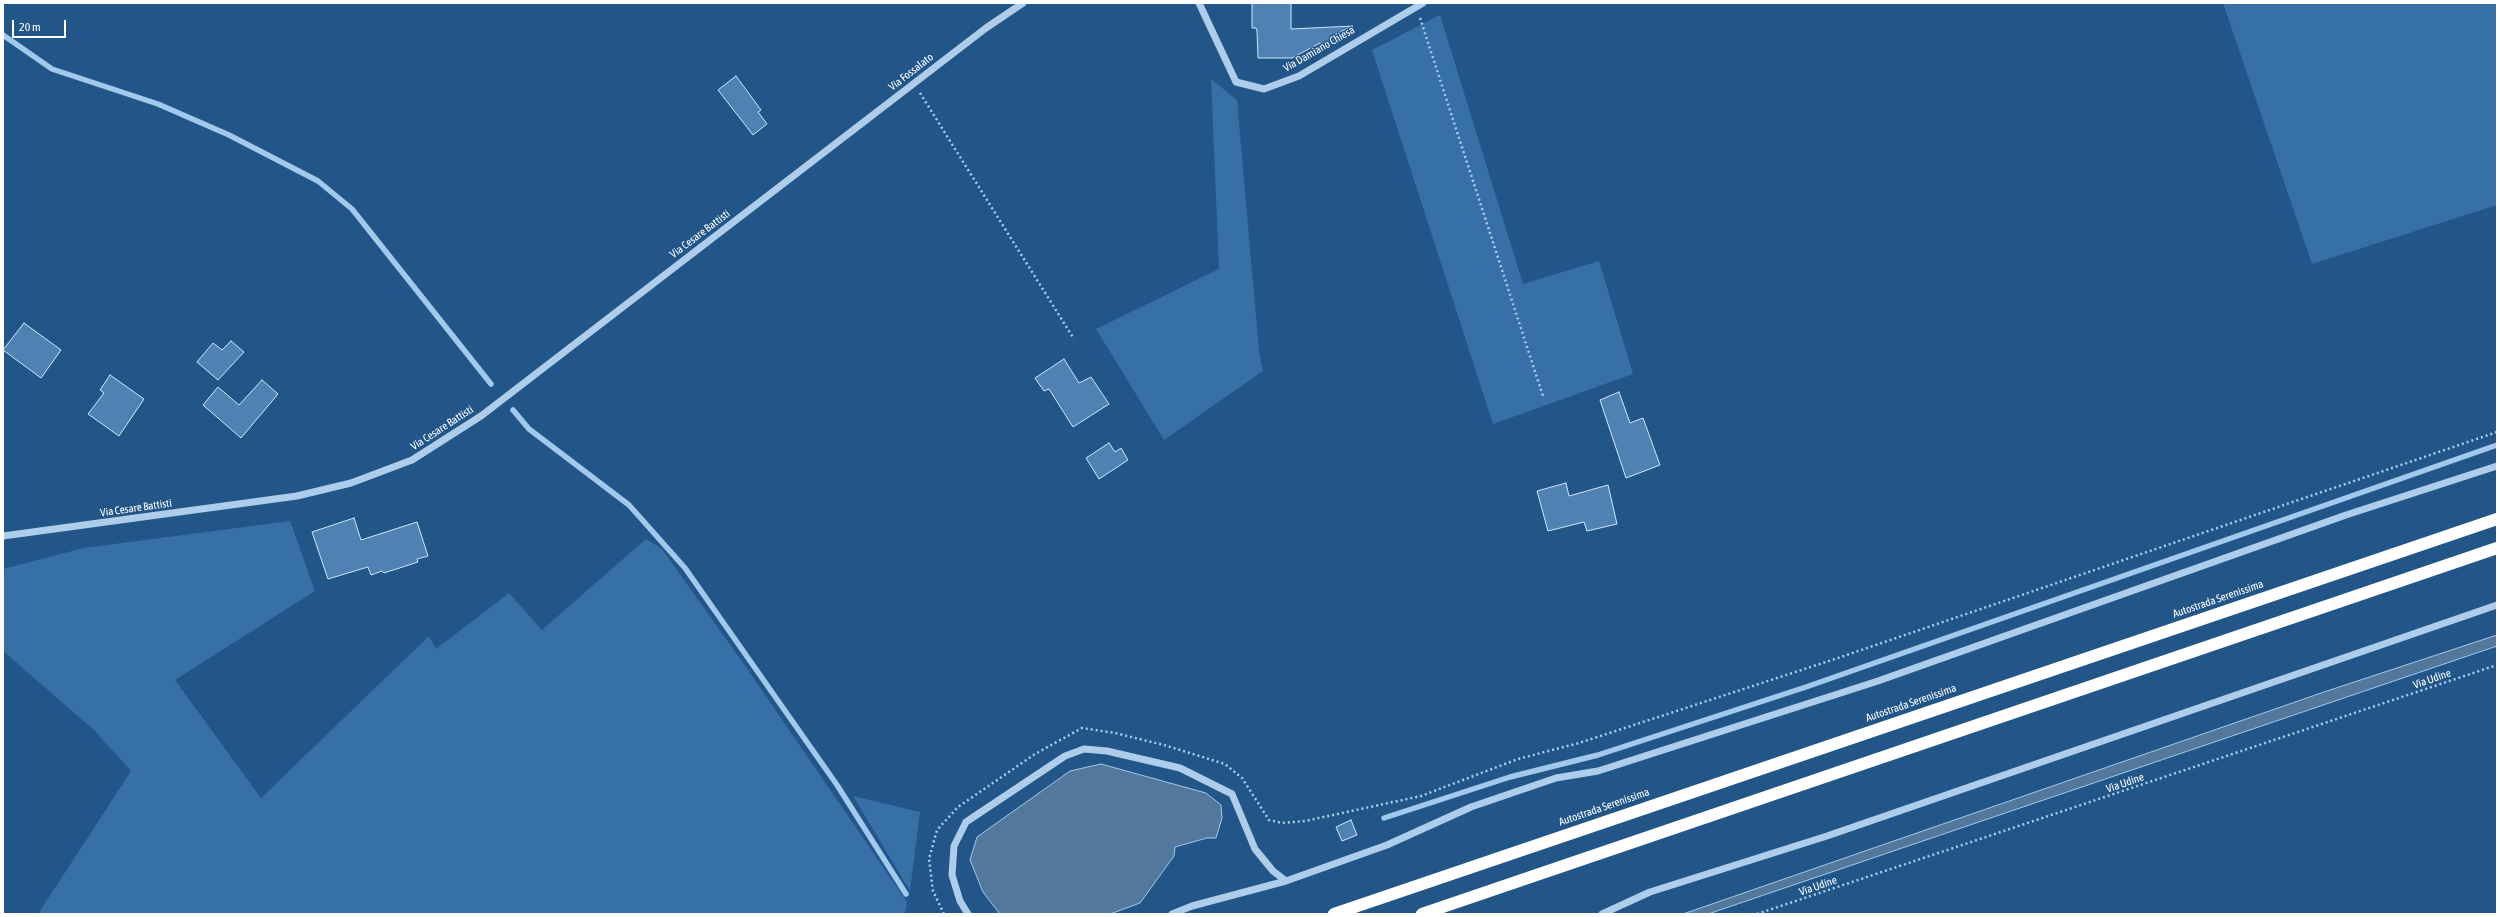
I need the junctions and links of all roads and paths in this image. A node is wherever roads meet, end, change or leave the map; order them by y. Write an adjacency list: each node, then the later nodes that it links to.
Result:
1 (1023, 3): 4 (street, Via Fossalato)
2 (1199, 3): 3 (street, Via Damiano Chiesa)
3 (1419, 5): 7 (path)
4 (914, 84): 5 (street, Via Fossalato); 6 (path)
5 (815, 161): 11 (street, Via Cesare Battisti)
6 (1074, 339)
7 (1543, 396)
8 (2497, 432): 16 (path)
9 (2497, 466): 15 (street)
10 (2497, 518): 19 (highway, Autostrada Serenissima)
11 (3, 536)
12 (2497, 548): 20 (highway)
13 (2497, 605): 21 (street)
14 (2497, 665): 22 (path, Via Udine)
15 (1286, 881): 17 (street); 18 (street)
16 (944, 914)
17 (968, 914)
18 (1172, 914)
19 (1334, 914)
20 (1422, 914)
21 (1602, 914)
22 (1757, 914)

